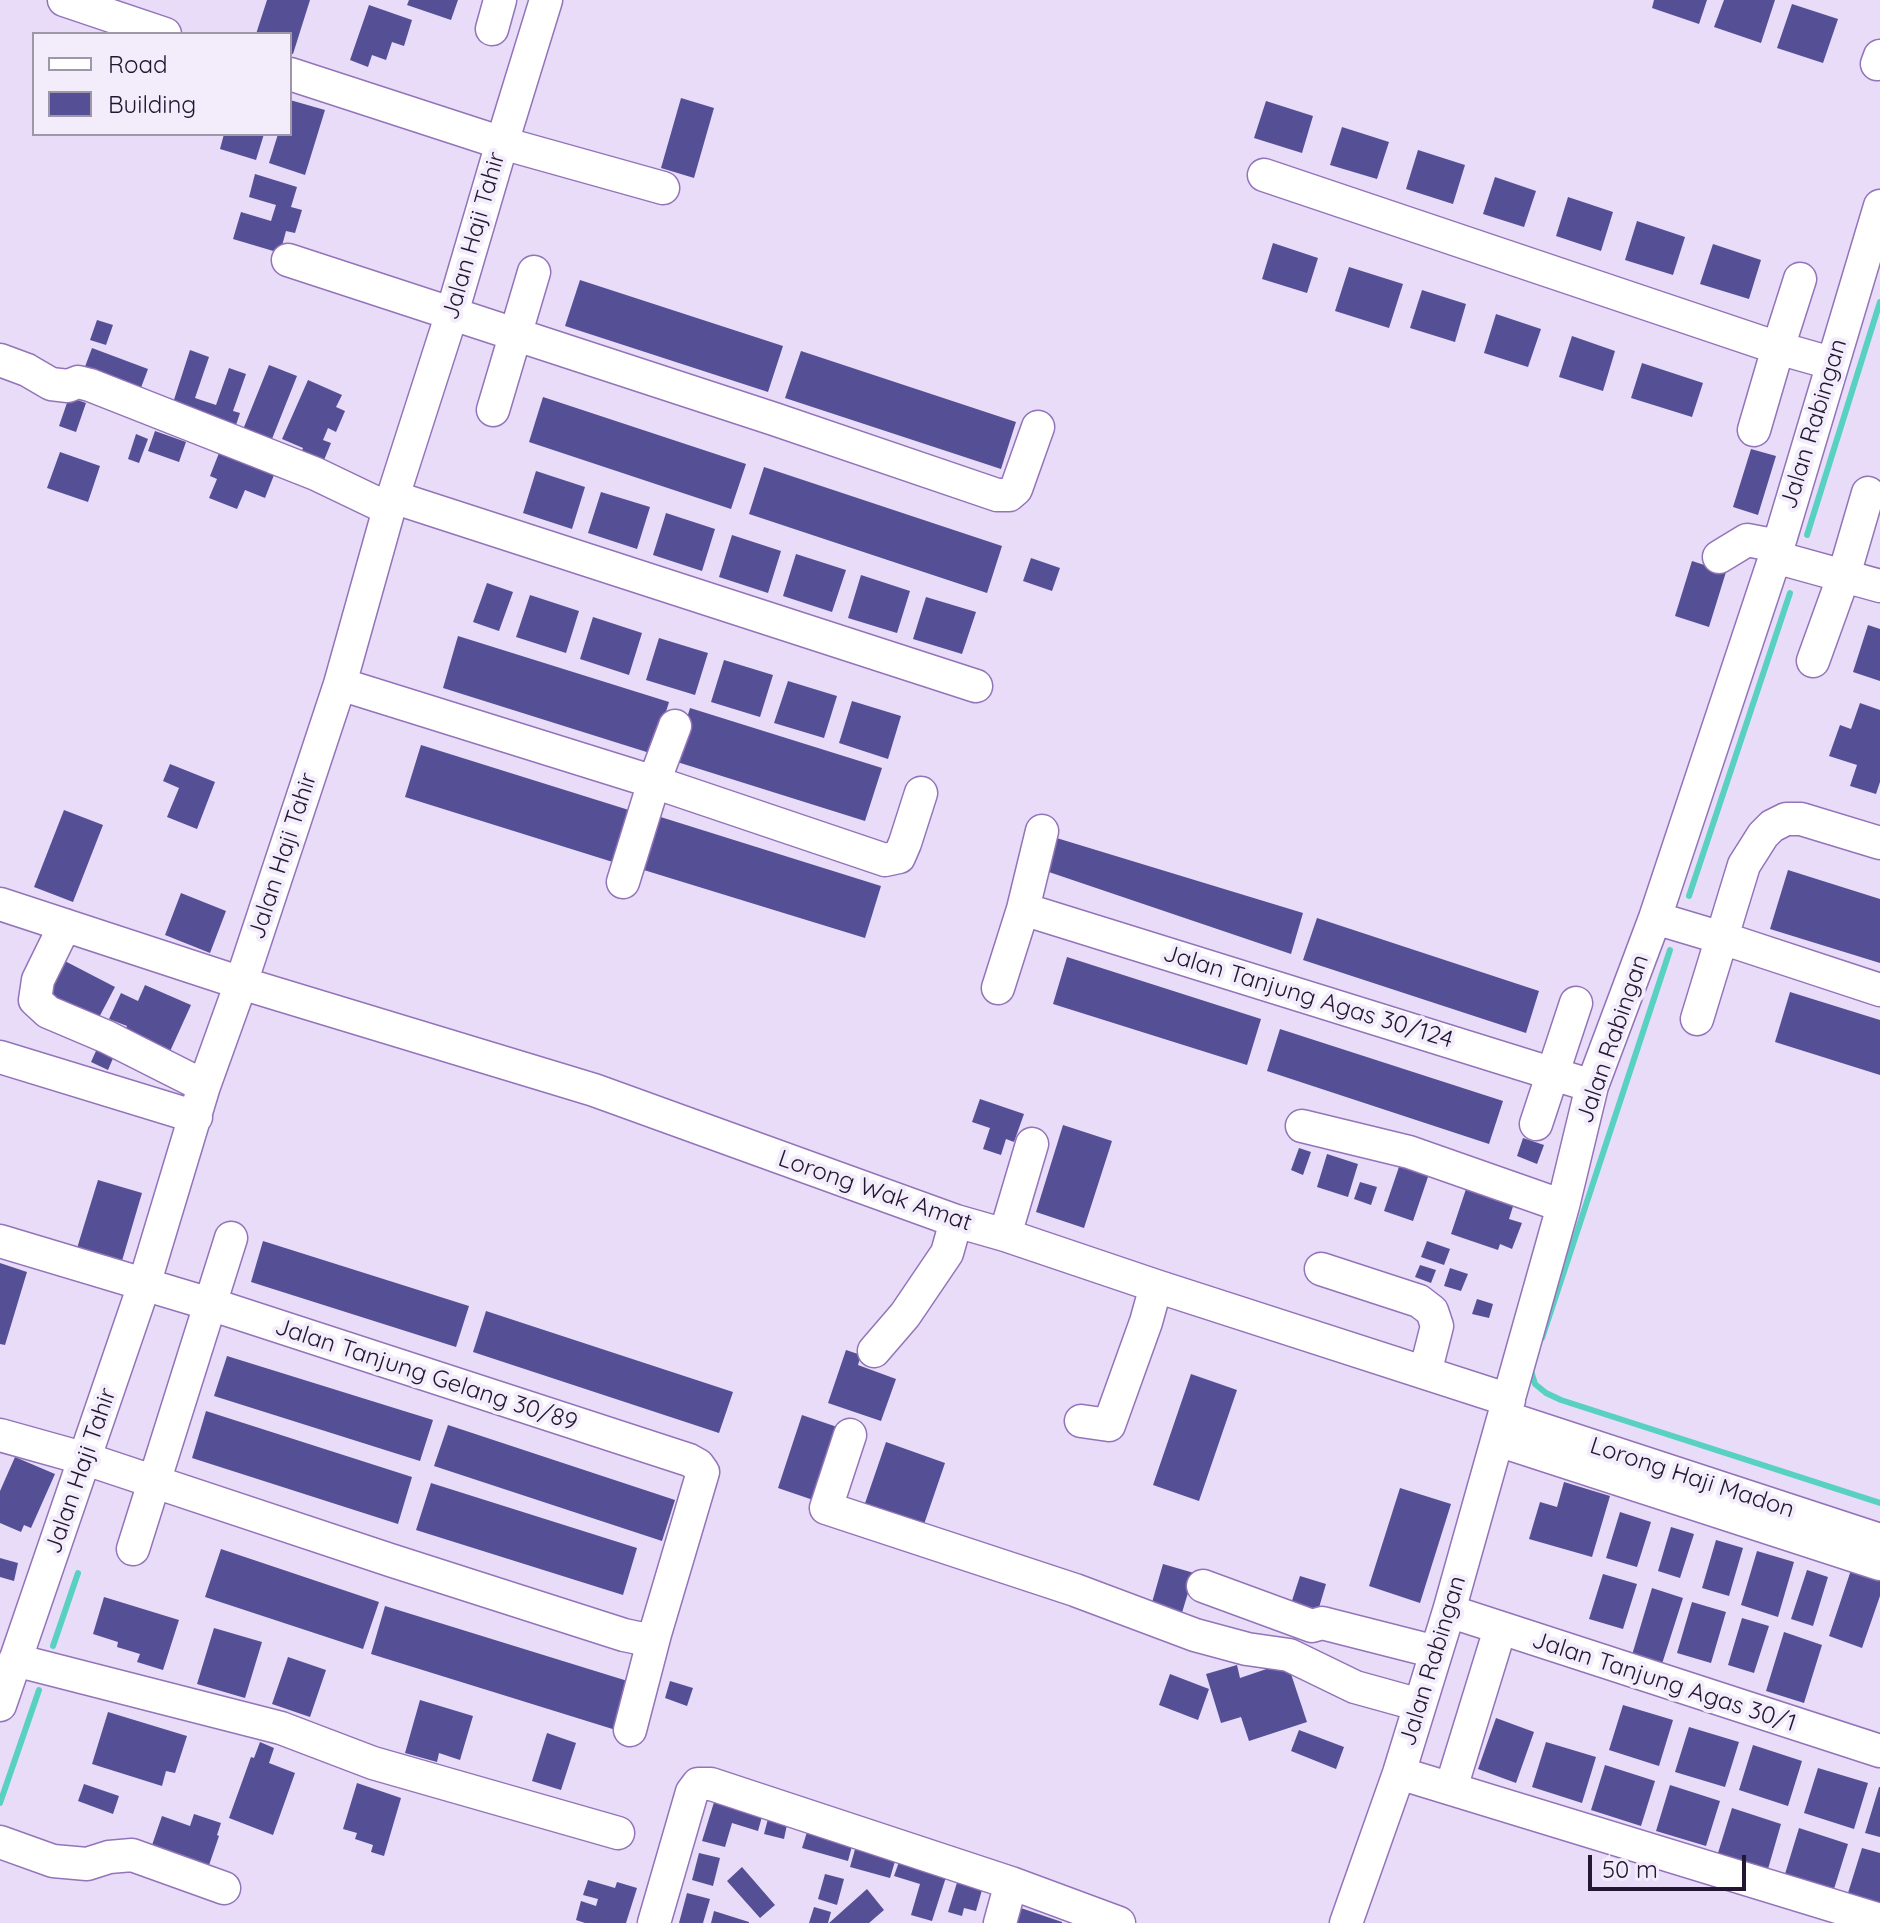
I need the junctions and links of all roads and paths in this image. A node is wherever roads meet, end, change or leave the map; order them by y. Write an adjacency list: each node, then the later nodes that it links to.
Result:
1 (64, 0): 3 (street)
2 (546, 0): 5 (street, Jalan Haji Tahir)
3 (159, 32)
4 (292, 75): 5 (street)
5 (502, 143): 7 (street); 12 (street, Jalan Haji Tahir)
6 (1264, 175): 14 (street)
7 (663, 188)
8 (1880, 206): 16 (street, Jalan Rabingan)
9 (288, 260): 12 (street)
10 (534, 272): 13 (street)
11 (1800, 279): 14 (street)
12 (452, 313): 13 (street); 21 (street, Jalan Haji Tahir)
13 (516, 334): 17 (street); 18 (street)
14 (1778, 348): 16 (street); 19 (street)
15 (0, 360): 21 (street)
16 (1831, 363): 22 (street, Jalan Rabingan)
17 (493, 410)
18 (1038, 427)
19 (1754, 430)
20 (1868, 493): 24 (street)
21 (391, 503): 27 (street, Jalan Haji Tahir); 28 (street)
22 (1776, 552): 23 (street); 24 (street); 37 (street, Jalan Rabingan)
23 (1719, 557)
24 (1844, 575): 25 (street); 26 (street)
25 (1880, 586)
26 (1813, 661)
27 (340, 684): 30 (street); 40 (street, Jalan Haji Tahir)
28 (976, 686)
29 (675, 726): 30 (street)
30 (654, 782): 31 (street); 34 (street)
31 (921, 793)
32 (1042, 831): 36 (street)
33 (1880, 843): 39 (street)
34 (623, 882)
35 (0, 904): 38 (street, Lorong Wak Amat)
36 (1023, 909): 41 (street); 46 (street, Jalan Tanjung Agas 30/124)
37 (1655, 918): 39 (street); 48 (street, Jalan Rabingan)
38 (65, 925): 40 (street, Lorong Wak Amat); 47 (street)
39 (1722, 938): 42 (street); 44 (street)
40 (241, 983): 47 (street, Jalan Haji Tahir); 54 (street, Lorong Wak Amat)
41 (998, 988)
42 (1880, 990)
43 (1576, 1003): 46 (street)
44 (1697, 1019)
45 (0, 1057): 49 (street)
46 (1552, 1072): 48 (street, Jalan Tanjung Agas 30/124); 50 (street)
47 (204, 1086): 49 (street, Jalan Haji Tahir)
48 (1592, 1086): 53 (street, Jalan Rabingan)
49 (196, 1117): 59 (street, Jalan Haji Tahir)
50 (1536, 1124)
51 (1302, 1126): 53 (street)
52 (1032, 1144): 55 (street)
53 (1563, 1206): 64 (street, Jalan Rabingan)
54 (956, 1221): 55 (street, Lorong Wak Amat); 62 (street)
55 (1005, 1235): 60 (street, Lorong Wak Amat)
56 (231, 1238): 61 (street)
57 (0, 1241): 59 (street, Jalan Tanjung Gelang 30/89)
58 (1321, 1269): 63 (street)
59 (144, 1285): 61 (street, Jalan Tanjung Gelang 30/89); 68 (street, Jalan Haji Tahir)
60 (1156, 1286): 63 (street, Lorong Wak Amat); 65 (street)
61 (210, 1304): 69 (street); 76 (street, Jalan Tanjung Gelang 30/89)
62 (874, 1351)
63 (1425, 1373): 64 (street, Lorong Wak Amat)
64 (1503, 1419): 70 (street, Lorong Haji Madon); 72 (street); 74 (street, Jalan Rabingan)
65 (1081, 1421)
66 (0, 1435): 68 (street)
67 (850, 1435): 80 (street)
68 (86, 1459): 69 (street); 78 (street, Jalan Haji Tahir)
69 (155, 1481): 71 (street); 76 (street)
70 (1880, 1540)
71 (133, 1549)
72 (1880, 1564)
73 (1203, 1586): 77 (street)
74 (1449, 1611): 75 (street, Jalan Tanjung Agas 30/1); 77 (street, Jalan Rabingan)
75 (1500, 1629): 82 (street, Jalan Tanjung Agas 30/1); 84 (street)
76 (655, 1634): 81 (street)
77 (1436, 1652): 80 (street, Jalan Rabingan)
78 (15, 1660): 79 (street, Jalan Haji Tahir); 85 (street)
79 (0, 1705)
80 (1420, 1705): 83 (street, Jalan Rabingan)
81 (630, 1730)
82 (1880, 1751)
83 (1399, 1773): 84 (street); 93 (street, Jalan Rabingan)
84 (1451, 1788): 89 (street)
85 (618, 1833)
86 (0, 1842): 88 (street)
87 (1011, 1883): 90 (street); 91 (street); 92 (street)
88 (224, 1888)
89 (1880, 1920)
90 (654, 1923)
91 (1000, 1923)
92 (1119, 1923)
93 (1346, 1923)

